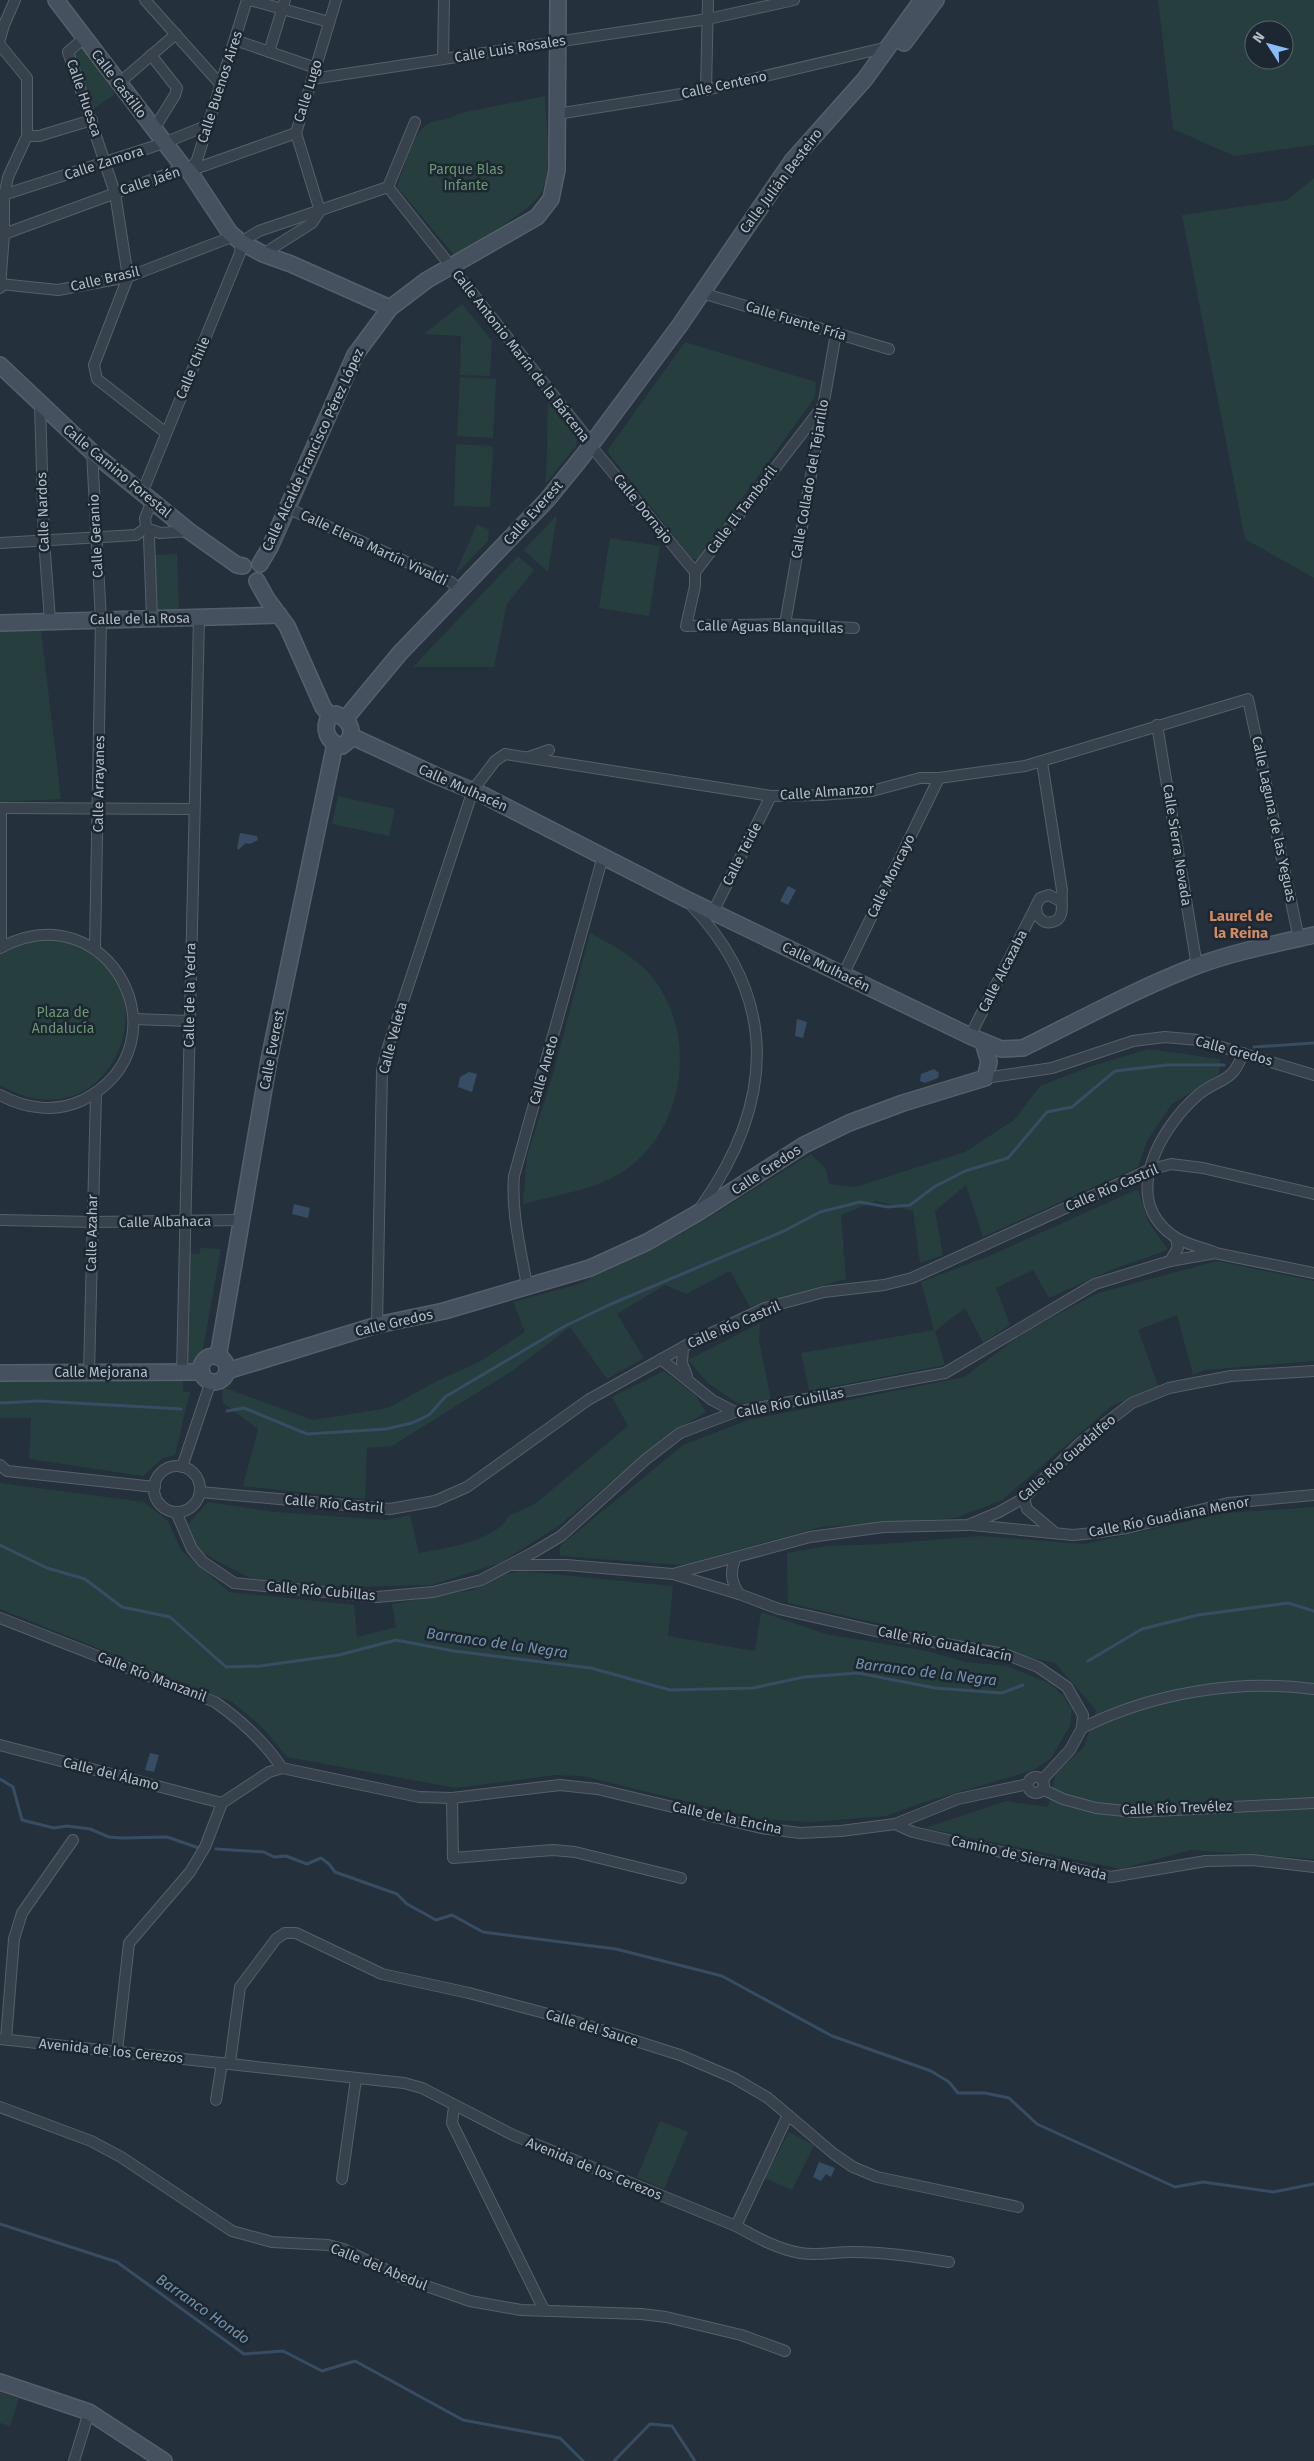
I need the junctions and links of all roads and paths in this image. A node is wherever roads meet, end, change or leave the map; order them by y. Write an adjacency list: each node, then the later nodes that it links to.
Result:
1 (16, 0): 17 (street)
2 (56, 0): 16 (street, Calle Castillo)
3 (145, 0): 15 (street)
4 (249, 0): 12 (street); 18 (street, Calle Buenos Aires)
5 (336, 0): 14 (street, Calle Lugo)
6 (444, 0): 24 (street)
7 (558, 0): 19 (street, Calle Alcalde Francisco Pérez López)
8 (708, 0): 13 (street)
9 (794, 0): 13 (street, Calle Luis Rosales)
10 (922, 0): 21 (street, Calle Julián Besteiro)
11 (936, 0): 26 (street, Calle Julián Besteiro)
12 (283, 4): 14 (street); 22 (street)
13 (708, 19): 19 (street, Calle Luis Rosales); 30 (street)
14 (329, 22): 25 (street, Calle Lugo)
15 (176, 34): 23 (street); 29 (street)
16 (84, 38): 28 (street, Calle Castillo); 32 (street, Calle Huesca)
17 (0, 39)
18 (235, 40): 22 (street); 29 (street, Calle Buenos Aires)
19 (558, 42): 24 (street, Calle Luis Rosales); 31 (street, Calle Alcalde Francisco Pérez López)
20 (0, 45): 37 (street)
21 (889, 47): 26 (street, Calle Julián Besteiro); 30 (street, Calle Centeno)
22 (269, 52): 25 (street)
23 (151, 55): 28 (street); 35 (street)
24 (443, 59): 27 (street, Calle Luis Rosales)
25 (316, 68): 27 (street, Calle Lugo)
26 (868, 75): 51 (street, Calle Julián Besteiro)
27 (312, 79): 36 (street, Calle Lugo)
28 (119, 83): 35 (street, Calle Castillo)
29 (221, 85): 34 (street, Calle Buenos Aires)
30 (706, 90): 31 (street, Calle Centeno)
31 (558, 114): 48 (street, Calle Alcalde Francisco Pérez López)
32 (92, 120): 37 (street); 39 (street, Calle Huesca)
33 (415, 122): 41 (street)
34 (208, 125): 38 (street, Calle Zamora); 40 (street, Calle Buenos Aires)
35 (154, 129): 38 (street, Calle Castillo)
36 (296, 133): 40 (street, Calle Jaén); 44 (street, Calle Lugo)
37 (26, 136): 43 (street)
38 (164, 143): 39 (street, Calle Zamora); 40 (street, Calle Castillo)
39 (106, 162): 42 (street, Calle Huesca); 43 (street, Calle Zamora)
40 (186, 170): 42 (street, Calle Jaén); 46 (street, Calle Castillo)
41 (388, 187): 44 (street, Calle Brasil); 48 (street)
42 (115, 192): 45 (street, Calle Jaén); 49 (street, Calle Huesca)
43 (2, 196): 45 (street)
44 (320, 211): 46 (street, Calle Brasil); 47 (street, Calle Brasil)
45 (4, 234): 50 (street)
46 (237, 239): 47 (street); 49 (street, Calle Brasil); 58 (street, Calle Chile)
47 (264, 254): 52 (street)
48 (450, 266): 52 (street, Calle Alcalde Francisco Pérez López); 59 (street, Calle Antonio Marín de la Bárcena)
49 (128, 277): 50 (street, Calle Brasil); 58 (street)
50 (0, 285)
51 (702, 293): 53 (street, Calle Fuente Fría); 59 (street, Calle Everest)
52 (390, 308): 62 (street, Calle Alcalde Francisco Pérez López)
53 (836, 333): 54 (street, Calle Fuente Fría); 57 (street, Calle Collado del Tejarillo)
54 (889, 349)
55 (0, 365): 56 (street, Calle Camino Forestal)
56 (40, 404): 60 (street, Calle Camino Forestal); 66 (street, Calle Nardos)
57 (823, 406): 70 (street, Calle El Tamboril); 79 (street, Calle Collado del Tejarillo)
58 (166, 433): 61 (street, Calle Chile)
59 (591, 446): 70 (street, Calle Dornajo); 72 (street, Calle Everest)
60 (92, 452): 61 (street, Calle Camino Forestal); 65 (street, Calle Geranio)
61 (147, 497): 63 (street, Calle Camino Forestal); 64 (street, Calle Chile)
62 (287, 508): 68 (street, Calle Alcalde Francisco Pérez López); 72 (street, Calle Elena Martín Vivaldi)
63 (172, 526): 64 (street); 69 (street, Calle Camino Forestal)
64 (148, 530): 65 (street); 74 (street, Calle Chile)
65 (95, 538): 66 (street); 77 (street, Calle Geranio)
66 (44, 540): 67 (street); 76 (street, Calle Nardos)
67 (0, 543)
68 (260, 564): 69 (street); 71 (street)
69 (243, 566): 71 (street)
70 (694, 572): 79 (street, Calle Aguas Blanquillas)
71 (257, 581): 73 (street)
72 (460, 591): 83 (street, Calle Everest)
73 (279, 614): 75 (street, Calle de la Rosa); 82 (street)
74 (152, 618): 75 (street, Calle de la Rosa); 77 (street, Calle de la Rosa)
75 (199, 618): 95 (street, Calle de la Yedra)
76 (50, 620): 77 (street, Calle de la Rosa); 78 (street, Calle de la Rosa)
77 (101, 620): 94 (street, Calle Arrayanes)
78 (0, 623)
79 (785, 624): 80 (street, Calle Aguas Blanquillas)
80 (854, 628)
81 (1248, 699): 84 (street, Calle Almanzor); 101 (street, Calle Laguna de las Yeguas)
82 (330, 716): 83 (street); 86 (street)
83 (346, 718): 85 (street)
84 (1157, 725): 89 (street, Calle Almanzor); 104 (street, Calle Sierra Nevada)
85 (351, 736): 86 (street); 91 (street, Calle Mulhacén)
86 (335, 744): 118 (street, Calle Everest)
87 (549, 750): 88 (street)
88 (528, 758): 91 (street, Calle Almanzor); 92 (street, Calle Almanzor)
89 (1042, 762): 90 (street, Calle Almanzor); 98 (street, Calle Alcazaba)
90 (939, 778): 92 (street, Calle Almanzor); 105 (street, Calle Moncayo)
91 (472, 790): 96 (street, Calle Mulhacén); 126 (street, Calle Veleta)
92 (771, 796): 100 (street, Calle Teide)
93 (0, 808): 94 (street); 102 (street)
94 (98, 808): 95 (street); 103 (street, Calle Arrayanes)
95 (194, 809): 107 (street, Calle de la Yedra)
96 (603, 856): 97 (street, Calle Mulhacén); 125 (street, Calle Aneto)
97 (686, 899): 100 (street, Calle Mulhacén); 116 (street)
98 (1060, 901): 99 (street); 99 (street, Calle Alcazaba)
99 (1036, 906): 108 (street, Calle Alcazaba)
100 (713, 912): 105 (street, Calle Mulhacén)
101 (1307, 937): 104 (street, Calle Mulhacén)
102 (0, 947): 103 (street)
103 (95, 948): 106 (street)
104 (1197, 966): 108 (street, Calle Mulhacén)
105 (843, 974): 108 (street, Calle Mulhacén)
106 (134, 1019): 107 (street); 112 (street)
107 (190, 1021): 120 (street, Calle de la Yedra)
108 (976, 1039): 111 (street)
109 (1243, 1053): 110 (street, Calle Gredos); 111 (street, Calle Gredos); 114 (street)
110 (1314, 1075)
111 (985, 1078): 116 (street, Calle Gredos)
112 (96, 1094): 113 (street); 119 (street, Calle Azahar)
113 (0, 1095)
114 (1149, 1170): 115 (street, Calle Río Castril); 121 (street); 127 (street, Calle Río Castril)
115 (1314, 1194)
116 (696, 1214): 125 (street, Calle Gredos)
117 (0, 1220): 119 (street, Calle Albahaca)
118 (240, 1220): 120 (street, Calle Albahaca); 128 (street, Calle Everest)
119 (93, 1222): 120 (street, Calle Albahaca); 133 (street, Calle Azahar)
120 (185, 1222): 134 (street, Calle de la Yedra)
121 (1176, 1238): 122 (street); 123 (street)
122 (1215, 1252): 123 (street, Calle Río Cubillas); 124 (street, Calle Río Cubillas)
123 (1170, 1261): 138 (street, Calle Río Cubillas)
124 (1314, 1273)
125 (527, 1286): 126 (street, Calle Gredos)
126 (377, 1325): 130 (street, Calle Gredos)
127 (683, 1347): 129 (street, Calle Río Castril); 136 (street)
128 (218, 1356): 130 (street); 135 (street)
129 (661, 1359): 136 (street); 143 (street, Calle Río Castril)
130 (227, 1370): 135 (street)
131 (1314, 1370): 145 (street, Calle Río Guadalfeo)
132 (0, 1372): 133 (street, Calle Mejorana)
133 (89, 1372): 134 (street, Calle Mejorana)
134 (182, 1372): 135 (street, Calle Mejorana)
135 (207, 1376): 140 (street)
136 (687, 1377): 137 (street)
137 (712, 1400): 138 (street); 139 (street)
138 (735, 1412): 139 (street, Calle Río Cubillas)
139 (710, 1422): 150 (street, Calle Río Cubillas)
140 (182, 1467): 142 (street); 143 (street)
141 (2, 1469): 142 (street)
142 (155, 1487): 146 (street)
143 (200, 1492): 146 (street)
144 (1314, 1496): 148 (street, Calle Río Guadiana Menor)
145 (1024, 1498): 147 (street, Calle Río Guadalfeo); 148 (street)
146 (176, 1512): 150 (street, Calle Río Cubillas)
147 (968, 1525): 148 (street, Calle Río Guadiana Menor); 149 (street, Calle Río Guadalfeo)
148 (1054, 1532)
149 (735, 1559): 151 (street, Calle Río Guadalfeo); 152 (street)
150 (508, 1566): 151 (street, Calle Río Guadalcacín)
151 (673, 1574): 152 (street, Calle Río Guadalcacín)
152 (739, 1594): 155 (street, Calle Río Guadalcacín)
153 (0, 1618): 159 (street, Calle Río Manzanil)
154 (1314, 1689): 156 (street)
155 (1083, 1715): 156 (street); 157 (street)
156 (1103, 1717): 157 (street)
157 (1082, 1728): 161 (street)
158 (0, 1746): 163 (street, Calle del Álamo)
159 (282, 1768): 162 (street, Calle de la Encina); 163 (street)
160 (1028, 1784): 161 (street, Calle Río Trevélez); 165 (street, Calle de la Encina)
161 (1042, 1785): 164 (street, Calle Río Trevélez)
162 (452, 1798): 165 (street, Calle de la Encina); 168 (street)
163 (222, 1803): 170 (street)
164 (1314, 1803)
165 (895, 1824): 167 (street, Camino de Sierra Nevada)
166 (73, 1840): 169 (street)
167 (1314, 1867)
168 (680, 1878)
169 (3, 2039): 170 (street, Avenida de los Cerezos)
170 (116, 2051): 171 (street, Avenida de los Cerezos)
171 (226, 2063): 172 (street, Avenida de los Cerezos); 173 (street); 176 (street, Calle del Sauce)
172 (356, 2079): 174 (street, Avenida de los Cerezos); 177 (street)
173 (216, 2100)
174 (454, 2106): 179 (street, Avenida de los Cerezos); 181 (street)
175 (0, 2107): 181 (street, Calle del Abedul)
176 (788, 2115): 178 (street, Calle del Sauce); 179 (street)
177 (342, 2179)
178 (1018, 2207)
179 (736, 2226): 180 (street, Avenida de los Cerezos)
180 (949, 2262)
181 (544, 2310): 182 (street, Calle del Abedul)
182 (785, 2351)
183 (0, 2382): 184 (street)
184 (89, 2412): 185 (street); 186 (street)
185 (74, 2461)
186 (164, 2461)

